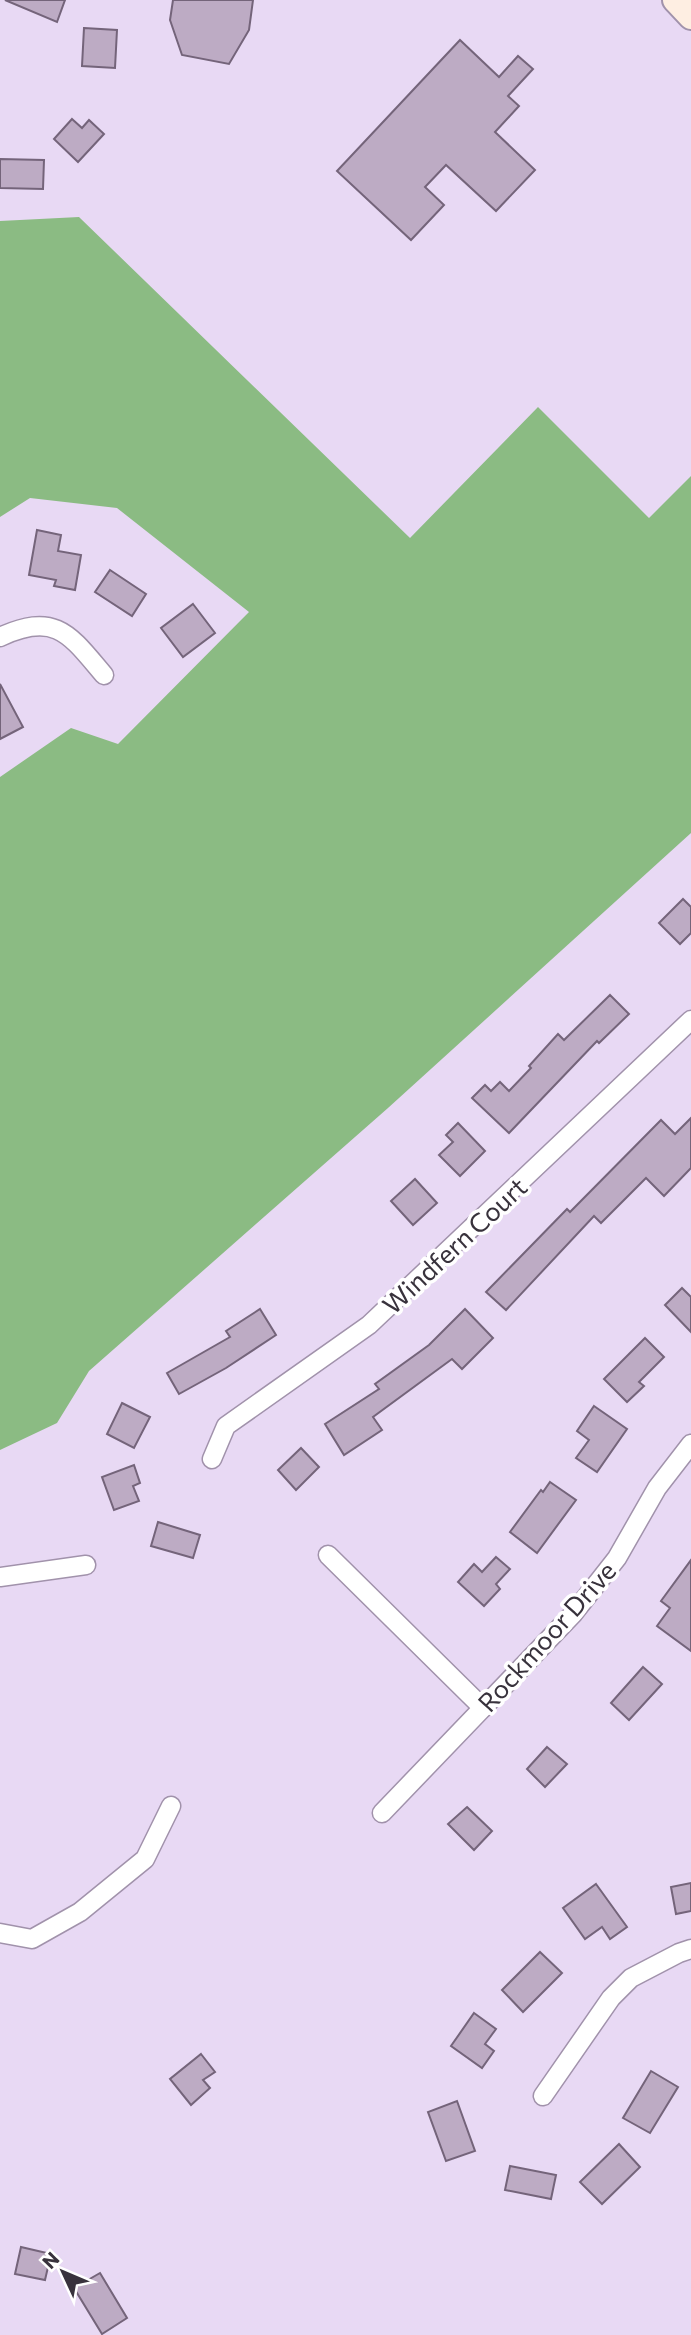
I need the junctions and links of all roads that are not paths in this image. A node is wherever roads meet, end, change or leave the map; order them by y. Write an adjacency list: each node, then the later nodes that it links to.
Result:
1 (675, 0): 2 (main road)
2 (691, 17)
3 (0, 637): 4 (street)
4 (104, 675)
5 (691, 1020): 7 (street, Windfern Court)
6 (691, 1444): 11 (street, Rockmoor Drive)
7 (212, 1459)
8 (328, 1555): 11 (street)
9 (86, 1565): 10 (street)
10 (0, 1577)
11 (483, 1708): 13 (street, Rockmoor Drive)
12 (171, 1806): 14 (street)
13 (382, 1812)
14 (0, 1933)
15 (691, 1949): 16 (street)
16 (542, 2096)

